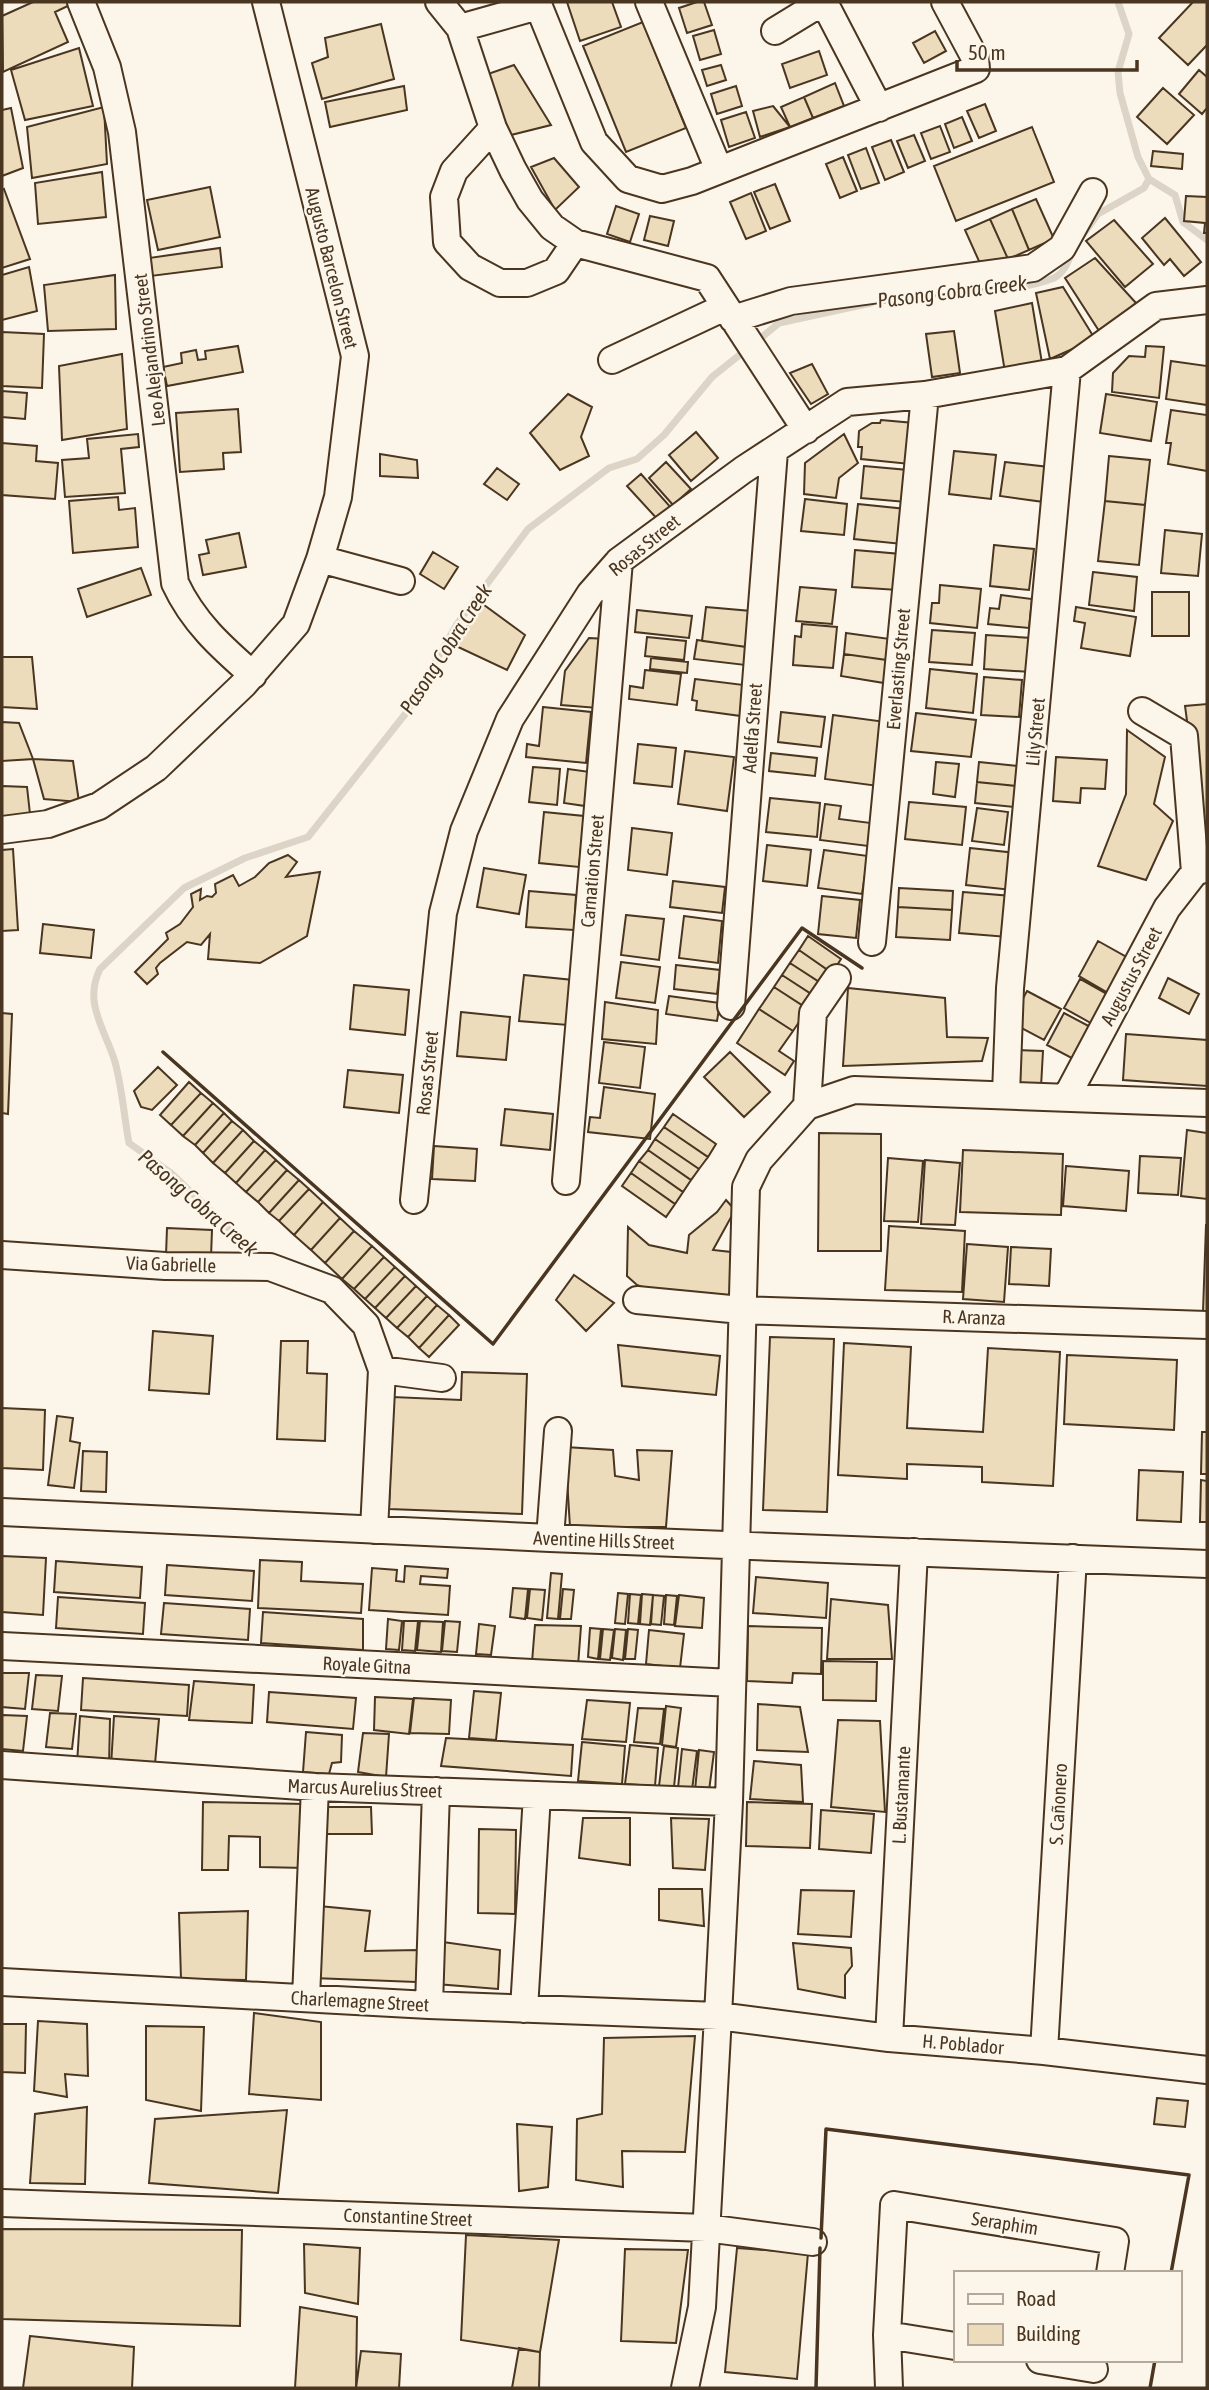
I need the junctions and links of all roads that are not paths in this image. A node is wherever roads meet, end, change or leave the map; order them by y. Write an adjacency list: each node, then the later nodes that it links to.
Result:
1 (82, 2): 24 (street, Leo Alejandrino Street)
2 (266, 2): 21 (street, Augusto Barcelon Street)
3 (439, 2): 7 (street)
4 (649, 2): 11 (street)
5 (945, 2): 9 (street)
6 (538, 4): 7 (street); 11 (street)
7 (460, 27): 10 (street)
8 (775, 31): 9 (street)
9 (879, 108): 11 (street)
10 (493, 128): 13 (street); 13 (street)
11 (719, 170)
12 (1093, 192): 15 (street)
13 (575, 243): 15 (street)
14 (1207, 300): 17 (street, Rosas Street)
15 (733, 319): 16 (street); 19 (street)
16 (612, 360)
17 (1067, 370): 18 (street, Rosas Street); 31 (street, Lily Street)
18 (925, 395): 19 (street, Rosas Street); 28 (street, Everlasting Street)
19 (806, 430): 20 (street, Rosas Street)
20 (774, 451): 22 (street, Rosas Street); 30 (street, Adelfa Street)
21 (320, 559): 23 (street); 24 (street, Augusto Barcelon Street)
22 (619, 561): 35 (street, Carnation Street); 36 (street, Rosas Street)
23 (401, 581)
24 (253, 675): 26 (street, Augusto Barcelon Street)
25 (1142, 711): 27 (street)
26 (2, 830)
27 (1201, 870): 32 (street, Augustus Street)
28 (872, 942)
29 (836, 978): 34 (street)
30 (731, 1006)
31 (1006, 1094): 32 (street); 34 (street)
32 (1067, 1096): 33 (street)
33 (1207, 1103)
34 (807, 1106): 39 (street)
35 (566, 1181)
36 (414, 1200)
37 (2, 1255): 41 (street, Via Gabrielle)
38 (637, 1300): 39 (street, R. Aranza)
39 (741, 1310): 40 (street, R. Aranza); 47 (street)
40 (1207, 1325)
41 (382, 1370): 42 (street); 45 (street, Via Gabrielle)
42 (442, 1378)
43 (558, 1431): 46 (street)
44 (2, 1512): 45 (street, Aventine Hills Street)
45 (373, 1530): 46 (street, Aventine Hills Street)
46 (550, 1538): 47 (street, Aventine Hills Street)
47 (736, 1545): 48 (street, Aventine Hills Street); 52 (street)
48 (914, 1552): 49 (street, Aventine Hills Street); 63 (street, L. Bustamante)
49 (1073, 1558): 50 (street, Aventine Hills Street); 64 (street, S. Cañonero)
50 (1207, 1564)
51 (2, 1646): 52 (street, Royale Gitna)
52 (732, 1683): 57 (street)
53 (2, 1765): 54 (street, Marcus Aurelius Street)
54 (315, 1787): 55 (street, Marcus Aurelius Street); 59 (street)
55 (436, 1791): 56 (street, Marcus Aurelius Street); 60 (street)
56 (537, 1795): 57 (street, Marcus Aurelius Street); 61 (street)
57 (729, 1802): 62 (street)
58 (2, 1982): 59 (street, Charlemagne Street)
59 (306, 1998): 60 (street, Charlemagne Street)
60 (429, 2005): 61 (street, Charlemagne Street)
61 (524, 2008): 62 (street, Charlemagne Street)
62 (718, 2016): 63 (street, H. Poblador); 67 (street)
63 (888, 2038): 64 (street, H. Poblador)
64 (1044, 2051): 65 (street, H. Poblador)
65 (1207, 2070)
66 (2, 2203): 67 (street, Constantine Street)
67 (706, 2228): 68 (street, Constantine Street); 74 (street)
68 (813, 2242)
69 (1110, 2271): 70 (street, Seraphim)
70 (887, 2335): 71 (street); 75 (street)
71 (954, 2346)
72 (1049, 2362): 73 (street)
73 (1093, 2372)
74 (685, 2388)
75 (889, 2388)

